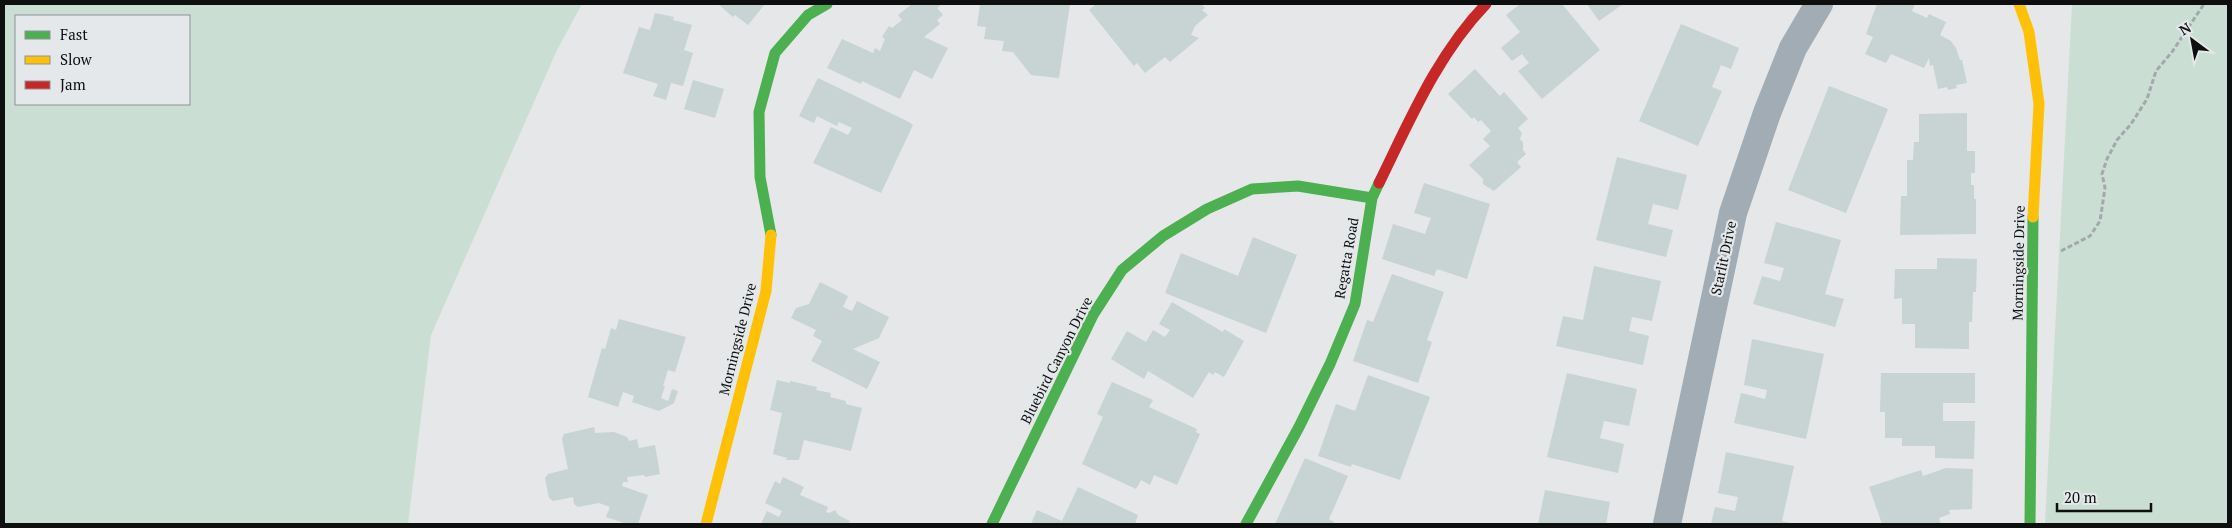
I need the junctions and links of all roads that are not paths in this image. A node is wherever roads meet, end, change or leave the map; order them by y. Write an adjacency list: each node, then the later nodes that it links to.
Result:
1 (827, 4): 6 (street, Morningside Drive)
2 (1486, 4): 5 (street, Regatta Road)
3 (1819, 4): 9 (street, Starlit Drive)
4 (2020, 4): 10 (street, Morningside Drive)
5 (1372, 198): 7 (street, Bluebird Canyon Drive); 8 (street, Regatta Road)
6 (706, 524)
7 (992, 524)
8 (1246, 524)
9 (1667, 524)
10 (2030, 524)

